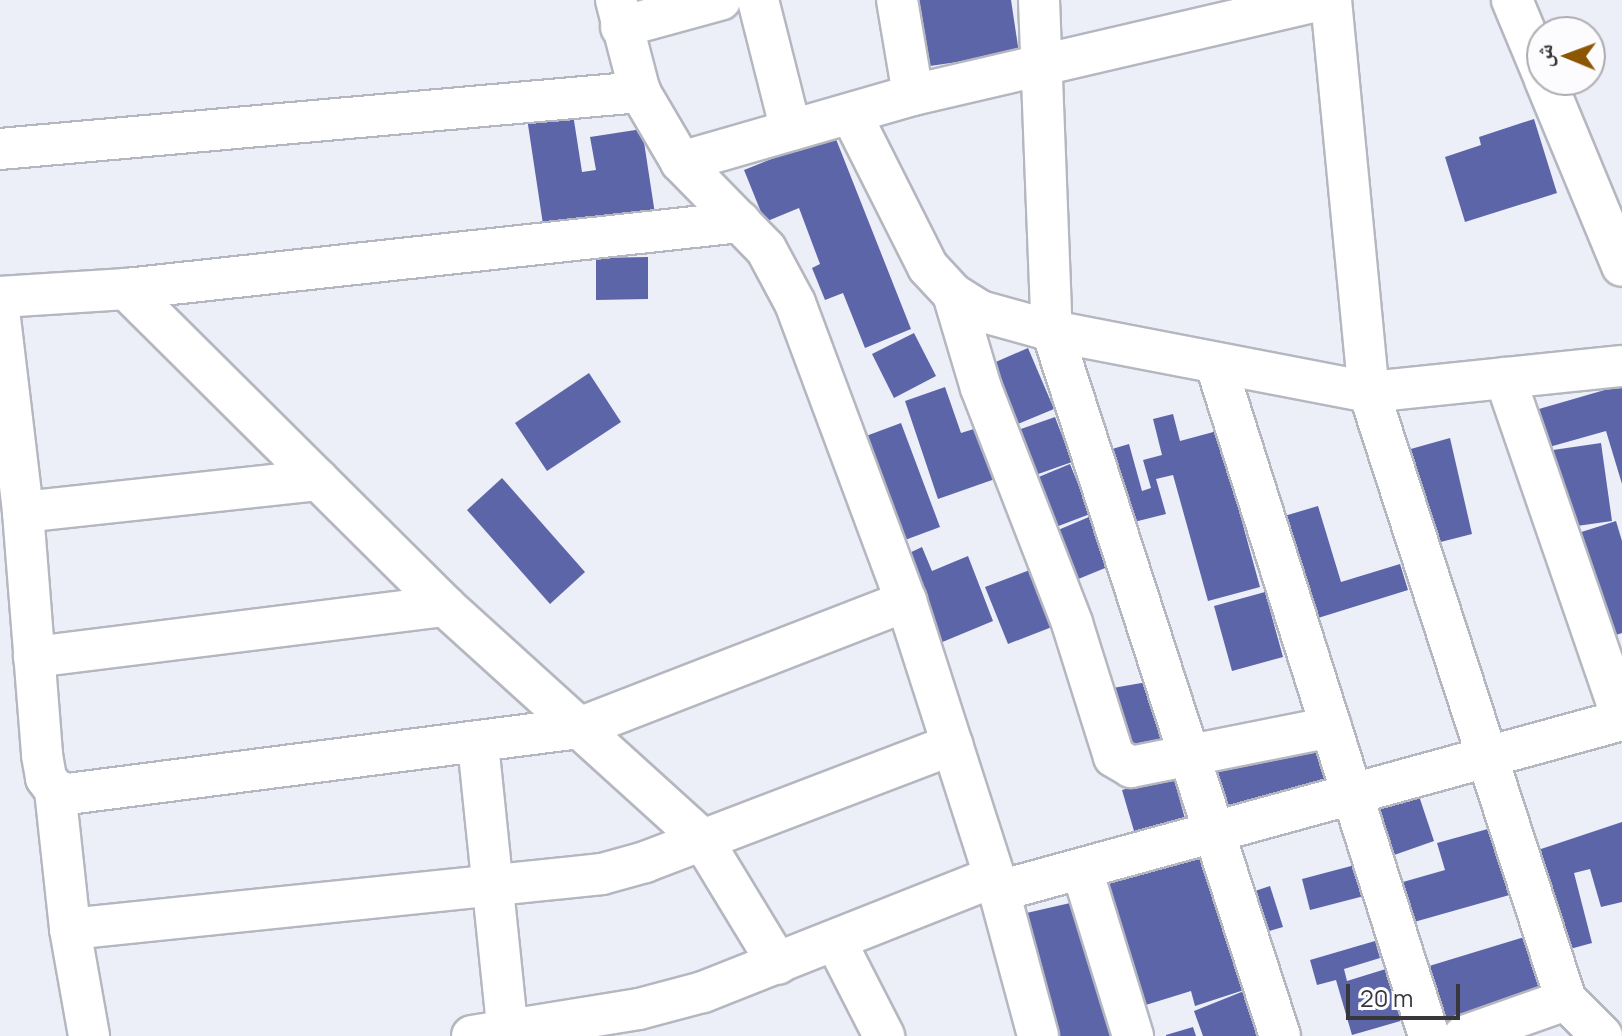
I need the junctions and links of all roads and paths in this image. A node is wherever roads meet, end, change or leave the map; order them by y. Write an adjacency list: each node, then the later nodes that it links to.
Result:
1 (720, 0): 8 (street)
2 (758, 0): 16 (street)
3 (897, 0): 13 (street)
4 (1039, 0): 11 (street)
5 (1322, 0): 9 (street)
6 (1331, 0): 29 (street)
7 (1512, 0): 10 (street)
8 (619, 13): 12 (street)
9 (1172, 17): 11 (street)
10 (1526, 34)
11 (1044, 65): 13 (street); 25 (street)
12 (640, 92): 17 (street); 18 (street)
13 (913, 95): 15 (street)
14 (1552, 96): 20 (street)
15 (851, 114): 16 (street); 22 (street)
16 (791, 130): 18 (street)
17 (0, 149)
18 (681, 162): 19 (street)
19 (740, 222): 21 (street); 32 (street)
20 (1622, 266)
21 (126, 289): 23 (street); 30 (street)
22 (953, 294): 25 (street); 40 (street)
23 (0, 297)
24 (0, 318): 31 (street)
25 (1052, 331): 26 (street); 40 (street)
26 (1216, 365): 29 (street); 36 (street)
27 (1622, 366): 28 (street)
28 (1505, 378): 29 (street); 35 (street)
29 (1369, 392): 41 (street)
30 (318, 480): 31 (street); 33 (street)
31 (23, 512): 34 (street)
32 (906, 601): 37 (street); 39 (street)
33 (445, 606): 34 (street); 37 (street)
34 (34, 657): 42 (street)
35 (1622, 719): 41 (street)
36 (1331, 727): 40 (street); 43 (street)
37 (579, 728): 38 (street); 45 (street)
38 (478, 744): 42 (street); 48 (street)
39 (952, 745): 45 (street); 47 (street)
40 (1187, 753): 44 (street)
41 (1488, 759): 43 (street); 52 (street)
42 (55, 790): 49 (street)
43 (1351, 794): 44 (street); 60 (street)
44 (1214, 836): 46 (street); 59 (street)
45 (702, 839): 48 (street); 51 (street)
46 (1082, 870): 47 (street); 58 (street)
47 (996, 884): 50 (street); 57 (street)
48 (497, 888): 49 (street); 54 (street)
49 (70, 929): 55 (street)
50 (836, 942): 51 (street); 56 (street)
51 (778, 964): 54 (street)
52 (1566, 1000): 53 (street); 61 (street)
53 (1609, 1032)
54 (496, 1034)
55 (89, 1036)
56 (884, 1036)
57 (1038, 1036)
58 (1133, 1036)
59 (1280, 1036)
60 (1429, 1036)
61 (1464, 1036)

